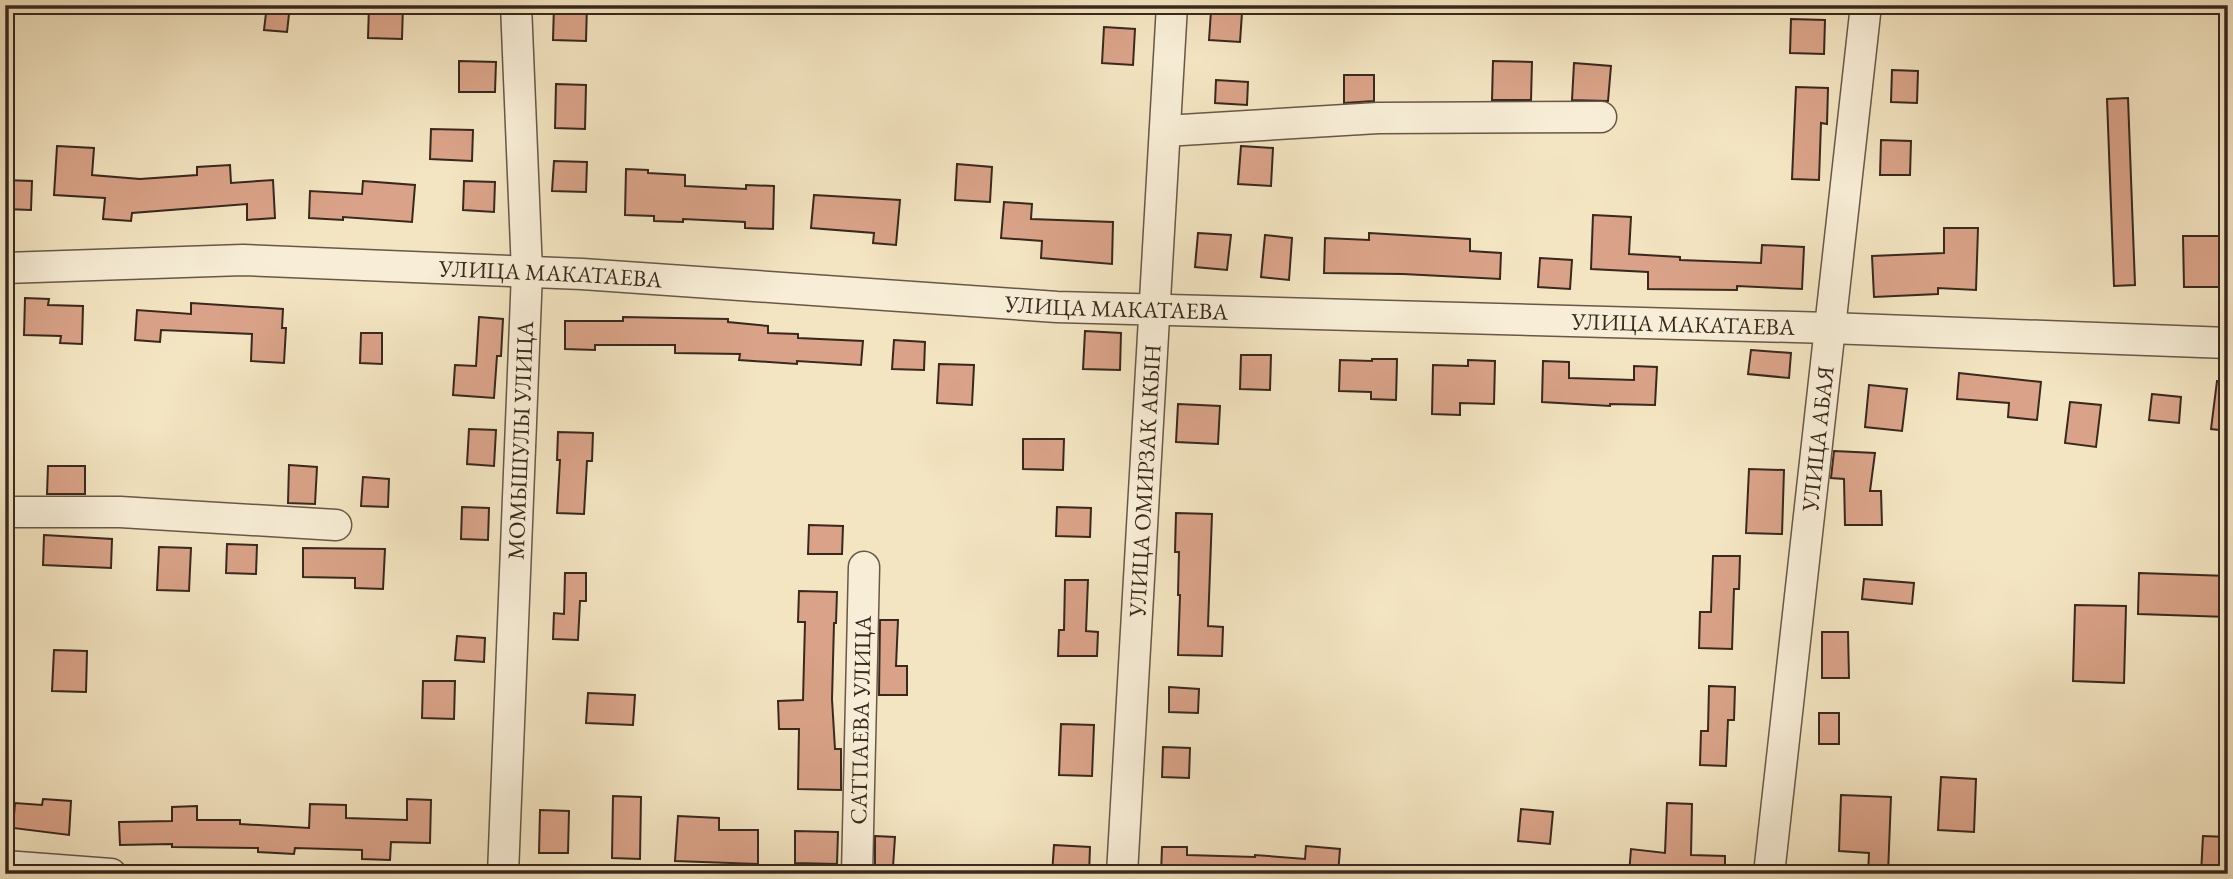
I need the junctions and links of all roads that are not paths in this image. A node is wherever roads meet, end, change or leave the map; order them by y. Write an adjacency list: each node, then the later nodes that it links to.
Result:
1 (516, 5): 7 (street, МОМЫШУЛЫ УЛИЦА)
2 (1172, 5): 5 (street, УЛИЦА ОМИРЗАК АКЫН)
3 (1866, 5): 9 (street, УЛИЦА АБАЯ)
4 (1601, 117): 5 (street)
5 (1165, 131): 8 (street, УЛИЦА ОМИРЗАК АКЫН)
6 (5, 268): 7 (street, УЛИЦА МАКАТАЕВА)
7 (527, 272): 8 (street, УЛИЦА МАКАТАЕВА); 16 (street, МОМЫШУЛЫ УЛИЦА)
8 (1155, 310): 9 (street, УЛИЦА МАКАТАЕВА); 18 (street, УЛИЦА ОМИРЗАК АКЫН)
9 (1829, 328): 10 (street, УЛИЦА МАКАТАЕВА); 19 (street, УЛИЦА АБАЯ)
10 (2228, 344)
11 (5, 512): 12 (street)
12 (336, 525)
13 (864, 567): 17 (street, САТПАЕВА УЛИЦА)
14 (5, 866): 15 (street)
15 (111, 874)
16 (503, 874)
17 (857, 874)
18 (1122, 874)
19 (1769, 874)

